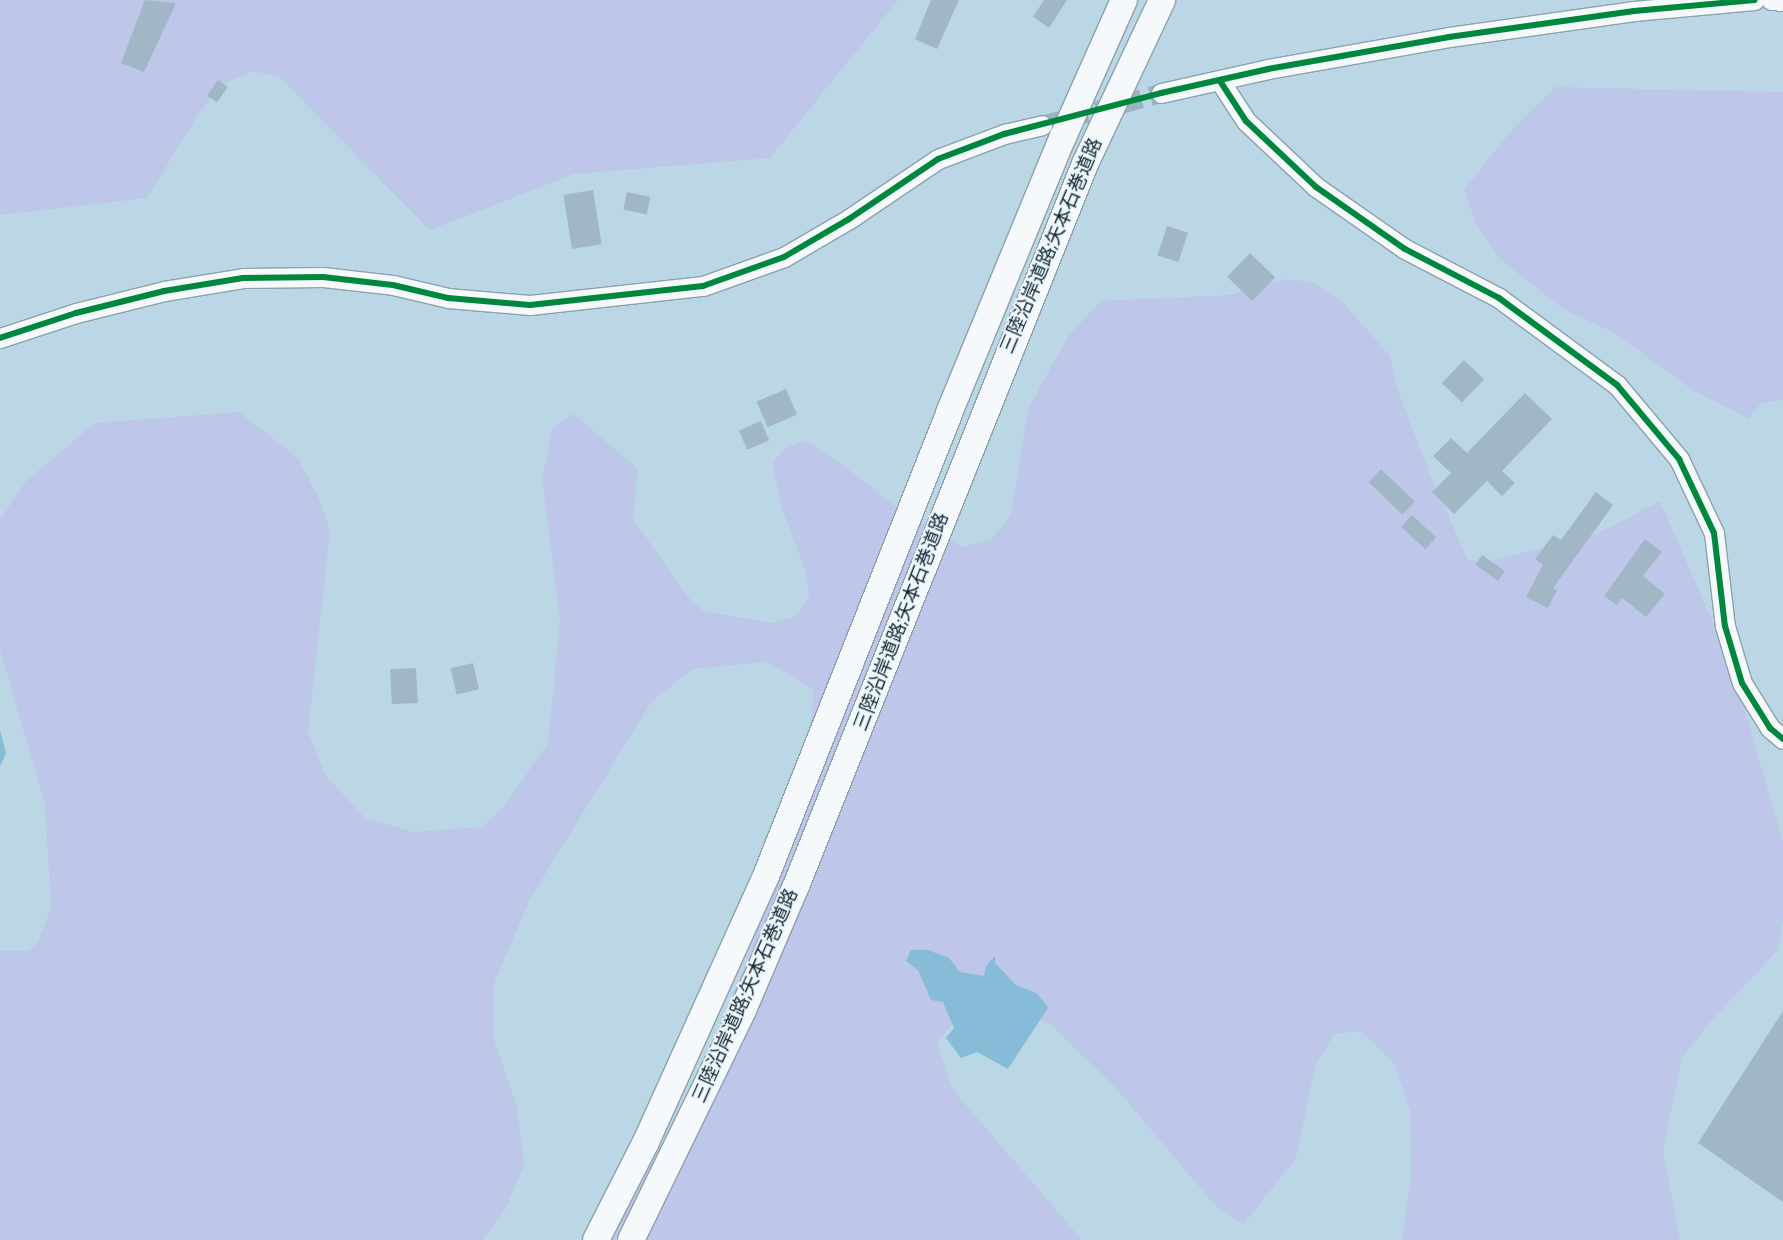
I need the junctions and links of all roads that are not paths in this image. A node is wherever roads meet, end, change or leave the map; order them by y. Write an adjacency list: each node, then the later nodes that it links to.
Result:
1 (1124, 0): 11 (highway, 三陸沿岸道路;矢本石巻道路)
2 (1162, 0): 12 (highway, 三陸沿岸道路;矢本石巻道路)
3 (1754, 0): 6 (street)
4 (1771, 0): 5 (street)
5 (1783, 1)
6 (1220, 81): 7 (street); 10 (street)
7 (1161, 93)
8 (1042, 125): 9 (street)
9 (0, 338)
10 (1783, 739)
11 (596, 1240)
12 (631, 1240)

